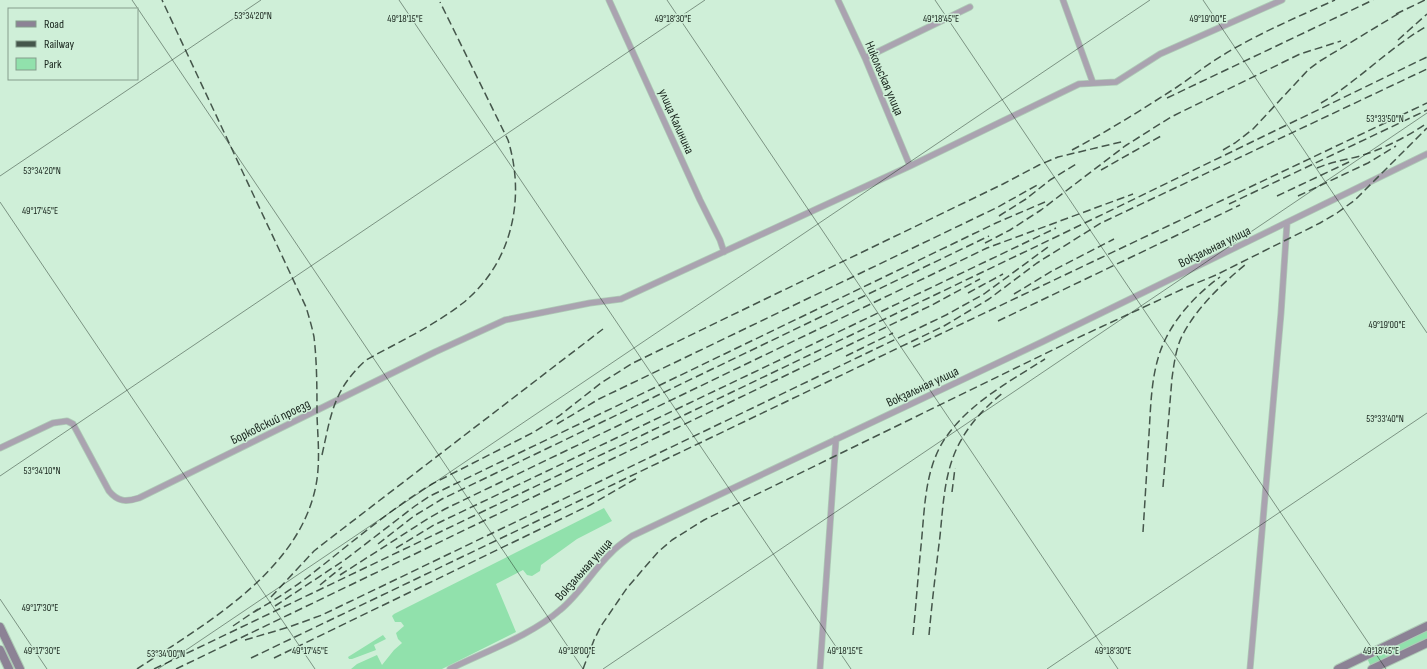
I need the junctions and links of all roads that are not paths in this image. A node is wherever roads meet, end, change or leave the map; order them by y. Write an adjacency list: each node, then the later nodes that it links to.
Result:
1 (610, 0): 11 (street, улица Калинина)
2 (838, 0): 6 (street, Никольская улица)
3 (1063, 0): 7 (street)
4 (1282, 0): 7 (street)
5 (970, 7): 6 (street)
6 (865, 58): 9 (street, Никольская улица)
7 (1093, 82): 9 (street)
8 (1427, 154): 10 (street, Вокзальная улица)
9 (910, 166): 11 (street)
10 (1287, 223): 12 (street, Вокзальная улица); 23 (street)
11 (724, 252): 13 (street, Борковский проезд)
12 (836, 439): 21 (street, Вокзальная улица); 22 (street)
13 (0, 448)
14 (1427, 626): 18 (main road)
15 (0, 627): 20 (main road)
16 (1427, 643): 25 (main road)
17 (0, 650): 19 (main road)
18 (1349, 666): 24 (main road)
19 (9, 669)
20 (20, 669)
21 (450, 669)
22 (820, 669)
23 (1250, 669)
24 (1338, 669)
25 (1372, 669)

